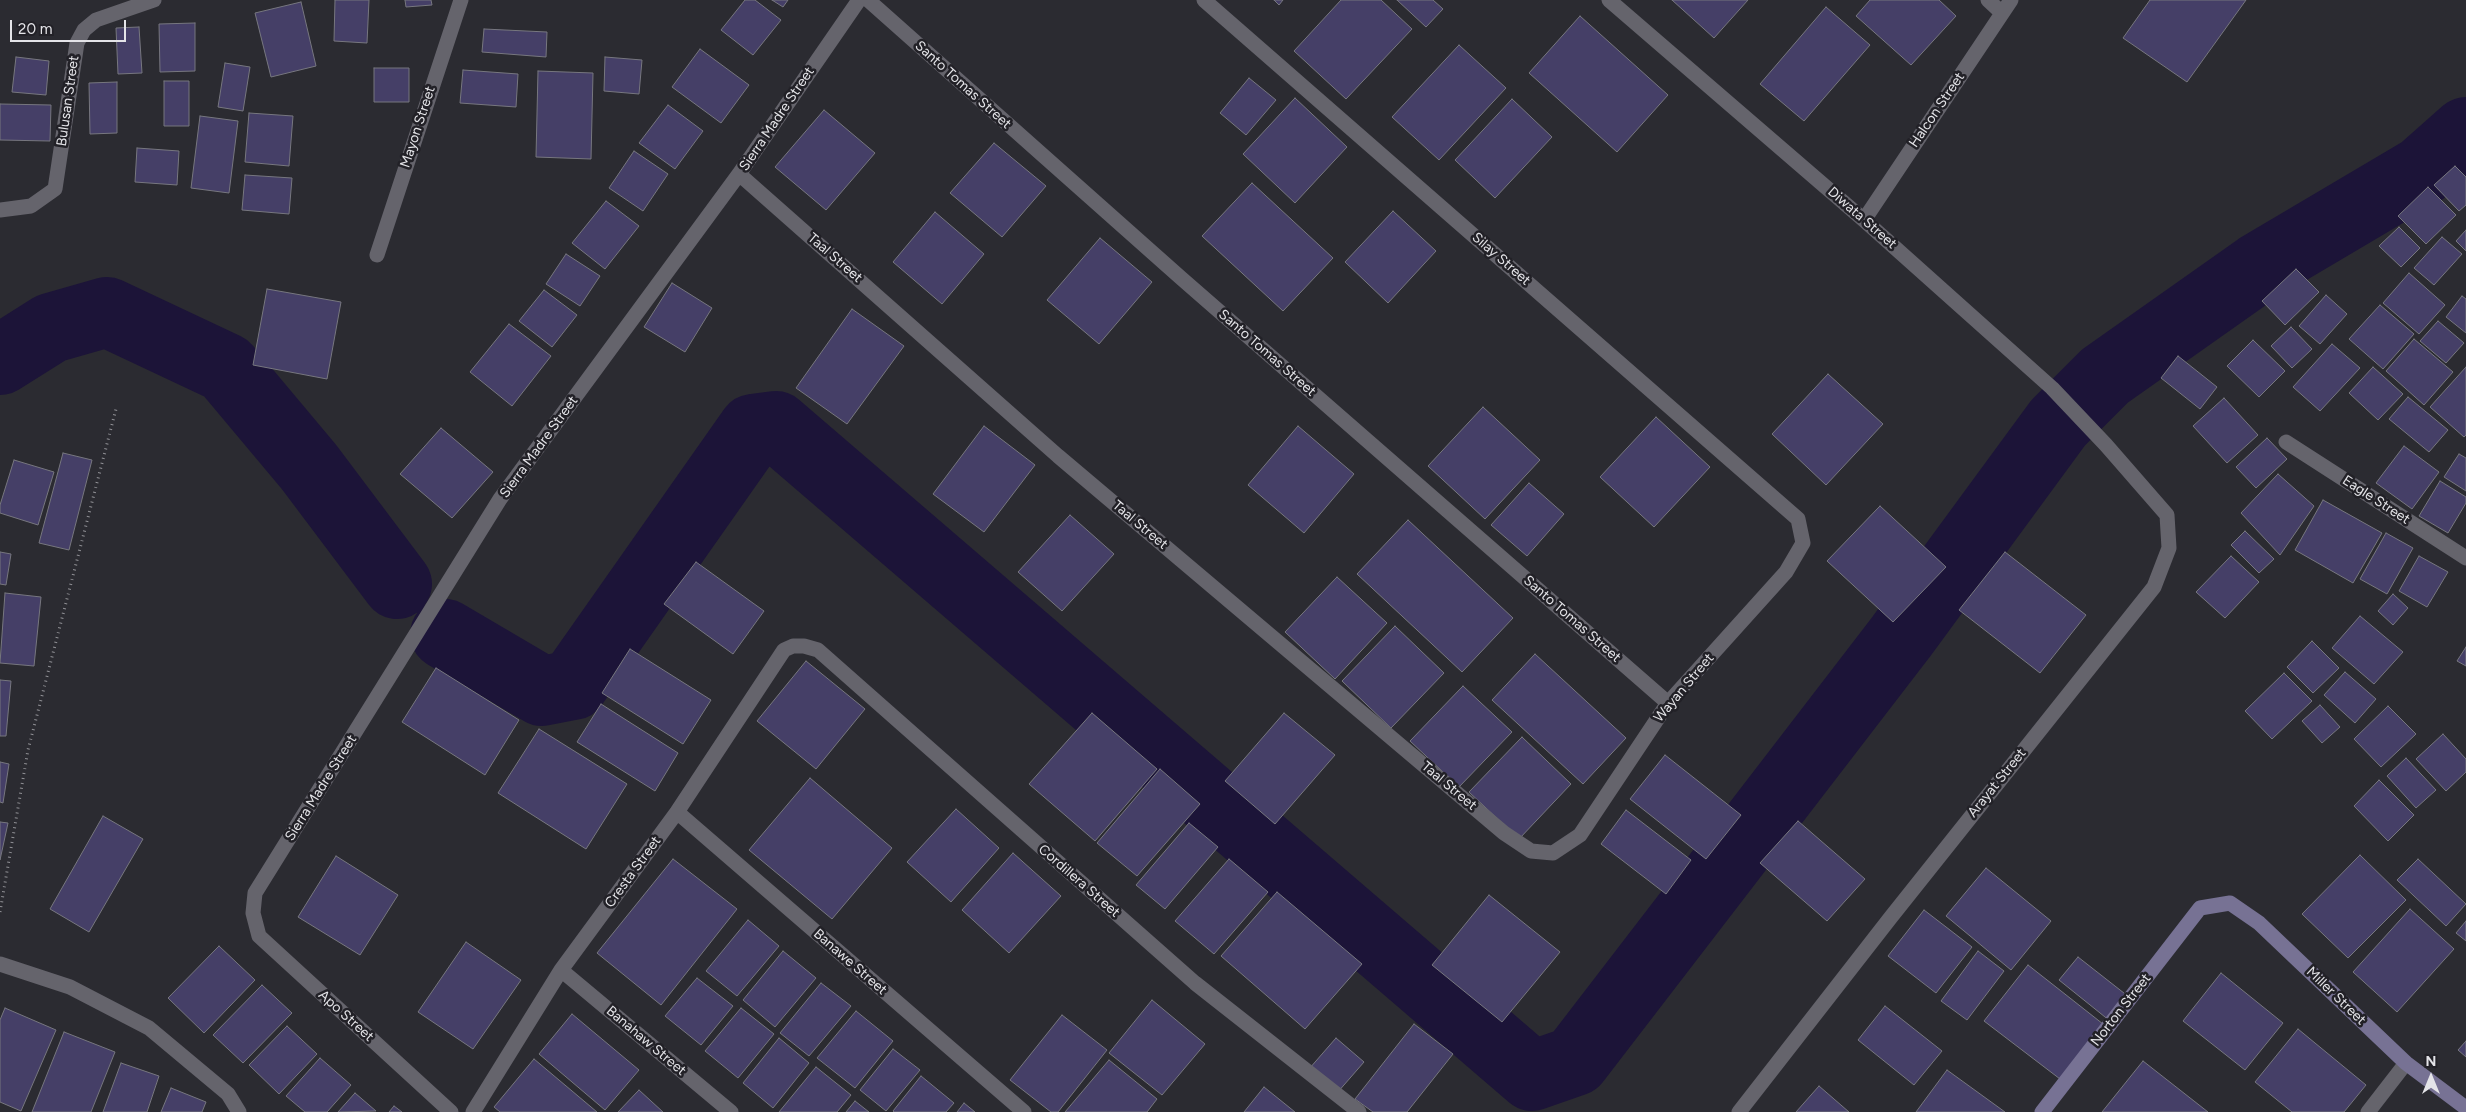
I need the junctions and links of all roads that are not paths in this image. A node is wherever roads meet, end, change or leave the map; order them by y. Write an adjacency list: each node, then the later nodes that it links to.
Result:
1 (154, 0): 11 (street, Bulusan Street)
2 (461, 0): 13 (street, Mayon Street)
3 (859, 0): 10 (street, Sierra Madre Street)
4 (868, 0): 19 (street, Santo Tomas Street)
5 (1204, 0): 16 (street, Silay Street)
6 (1609, 0): 12 (street, Diwata Street)
7 (1988, 0): 9 (street)
8 (2011, 0): 9 (street, Halcon Street)
9 (2002, 13): 12 (street, Halcon Street)
10 (740, 174): 21 (street, Taal Street); 23 (street, Sierra Madre Street)
11 (0, 210)
12 (1864, 220): 15 (street, Diwata Street)
13 (377, 255)
14 (2286, 442): 17 (street, Eagle Street)
15 (2106, 446): 34 (street, Arayat Street)
16 (1798, 519): 19 (street, Wayan Street)
17 (2465, 556)
18 (804, 646): 20 (street, Cresta Street); 33 (street, Cordillera Street)
19 (1668, 703): 21 (street, Wayan Street)
20 (676, 812): 25 (street, Cresta Street); 32 (street, Banawe Street)
21 (1553, 853)
22 (2200, 908): 26 (street, Miller Street); 35 (street, Norton Street)
23 (253, 913): 29 (street, Apo Street)
24 (0, 964): 28 (street)
25 (561, 970): 30 (street, Cresta Street); 31 (street, Banahaw Street)
26 (2406, 1064): 27 (street, Miller Street); 36 (street)
27 (2466, 1108)
28 (239, 1112)
29 (451, 1112)
30 (473, 1112)
31 (731, 1112)
32 (1024, 1112)
33 (1358, 1112)
34 (1739, 1112)
35 (2042, 1112)
36 (2368, 1112)

